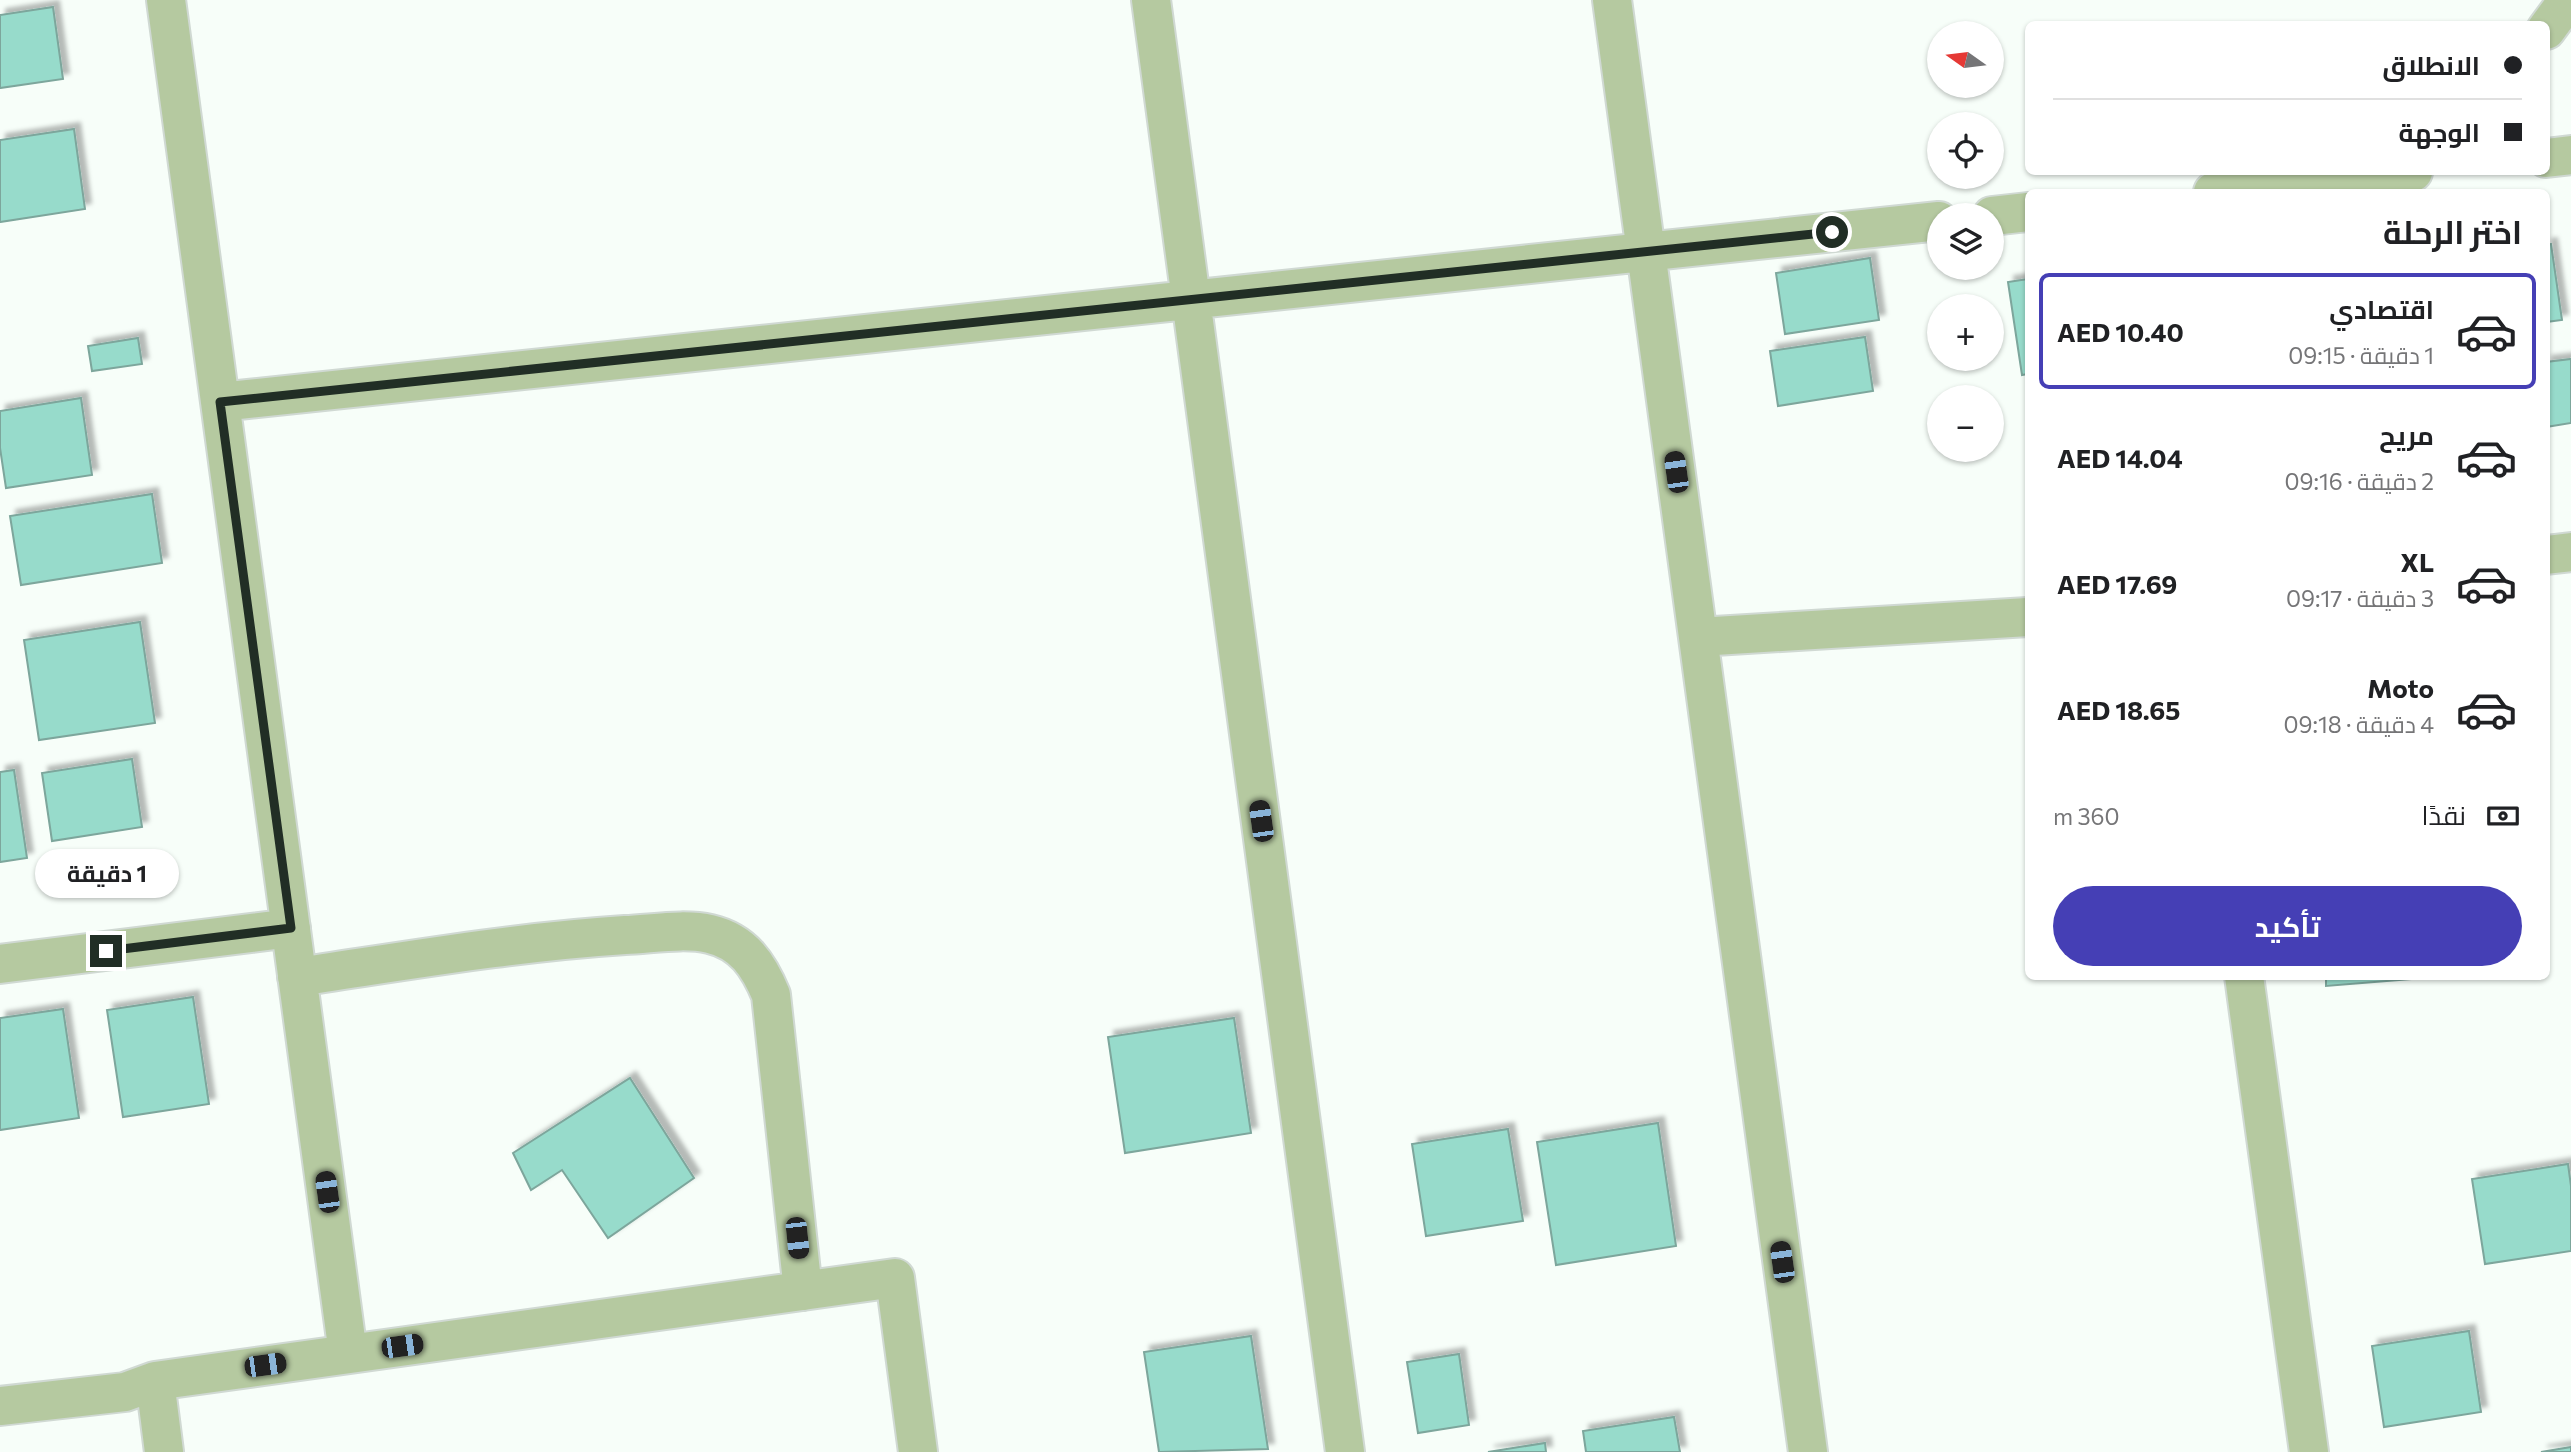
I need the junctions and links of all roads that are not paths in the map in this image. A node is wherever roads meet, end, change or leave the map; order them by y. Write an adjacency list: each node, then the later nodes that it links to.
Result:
1 (166, 0): 15 (street)
2 (1151, 0): 14 (street)
3 (1612, 0): 13 (street)
4 (2568, 0): 5 (street)
5 (2550, 25)
6 (2571, 155): 7 (street)
7 (2550, 158)
8 (2404, 177): 9 (street)
9 (2251, 189)
10 (2025, 212): 11 (street)
11 (2004, 215)
12 (1927, 222): 13 (street)
13 (1646, 252): 14 (street); 19 (street)
14 (1191, 300): 15 (street); 30 (street)
15 (220, 402): 20 (street)
16 (2571, 552): 17 (street)
17 (2550, 555)
18 (2025, 617): 19 (street)
19 (1698, 637): 31 (street)
20 (291, 928): 21 (street); 22 (street)
21 (0, 964)
22 (297, 976): 24 (street); 25 (street)
23 (2245, 980): 32 (street)
24 (803, 1291): 25 (street); 29 (street)
25 (348, 1354): 26 (street)
26 (155, 1381): 27 (street); 28 (street)
27 (0, 1406)
28 (164, 1452)
29 (918, 1452)
30 (1345, 1452)
31 (1808, 1452)
32 (2309, 1452)

